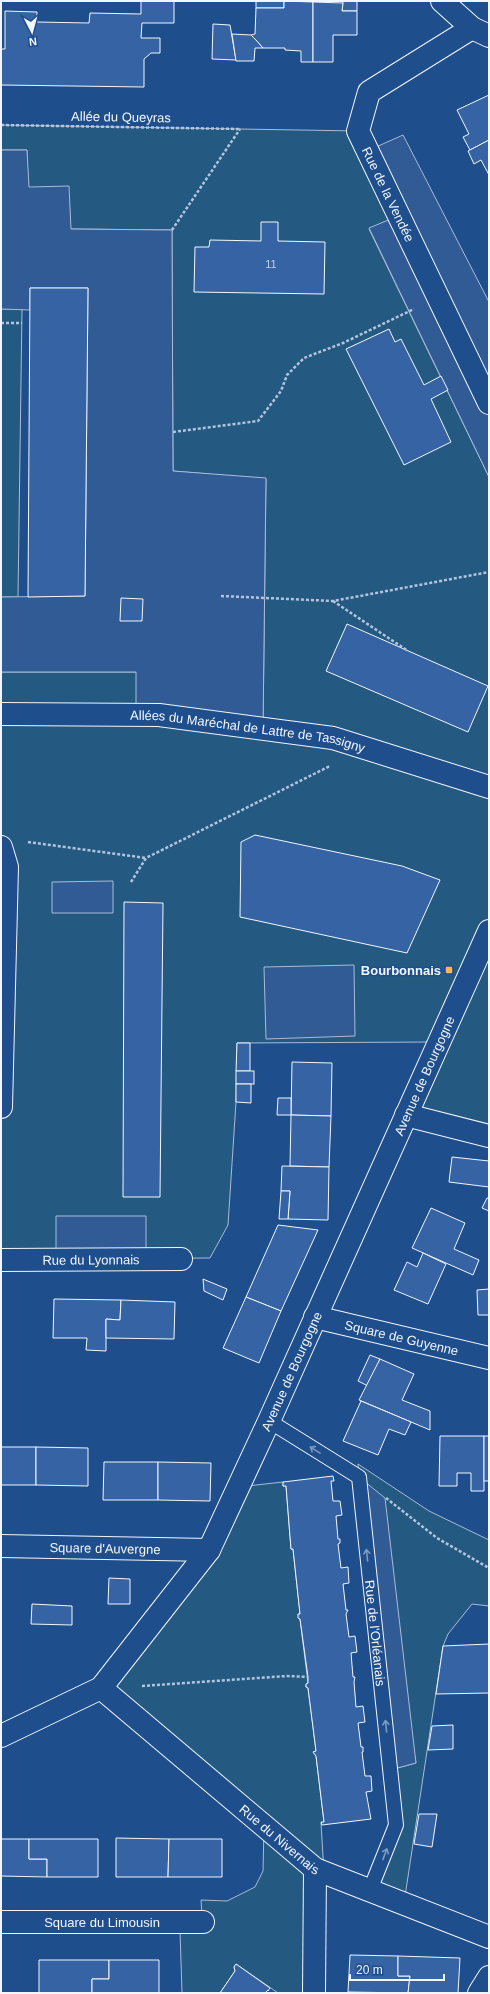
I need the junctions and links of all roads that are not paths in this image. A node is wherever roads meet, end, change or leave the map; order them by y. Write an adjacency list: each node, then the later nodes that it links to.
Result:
1 (442, 1): 2 (street)
2 (480, 32): 3 (street, Rue de la Vendée)
3 (489, 403)
4 (1, 714): 5 (street, Allées du Maréchal de Lattre de Tassigny)
5 (489, 787)
6 (1, 848): 8 (street)
7 (489, 931): 9 (street, Avenue de Bourgogne)
8 (1, 1107)
9 (406, 1115): 10 (street); 13 (street, Avenue de Bourgogne)
10 (489, 1136)
11 (181, 1259): 12 (street, Rue du Lyonnais)
12 (1, 1260)
13 (315, 1317): 14 (street, Square de Guyenne); 15 (street, Avenue de Bourgogne)
14 (489, 1358)
15 (269, 1421): 17 (street, Avenue de Bourgogne); 21 (lane, Rue de l'Orléanais, one-way to 15)
16 (1, 1546): 17 (street, Square d'Auvergne)
17 (209, 1550): 18 (street, Avenue de Bourgogne)
18 (101, 1688): 19 (street, Avenue de Bourgogne); 20 (street, Rue du Nivernais)
19 (1, 1736)
20 (315, 1869): 21 (street, Rue du Nivernais); 26 (street)
21 (370, 1890): 24 (street, Rue du Nivernais)
22 (1, 1922): 23 (street, Square du Limousin)
23 (203, 1922)
24 (489, 1937)
25 (489, 1977): 27 (street)
26 (314, 1993)
27 (479, 1993)

